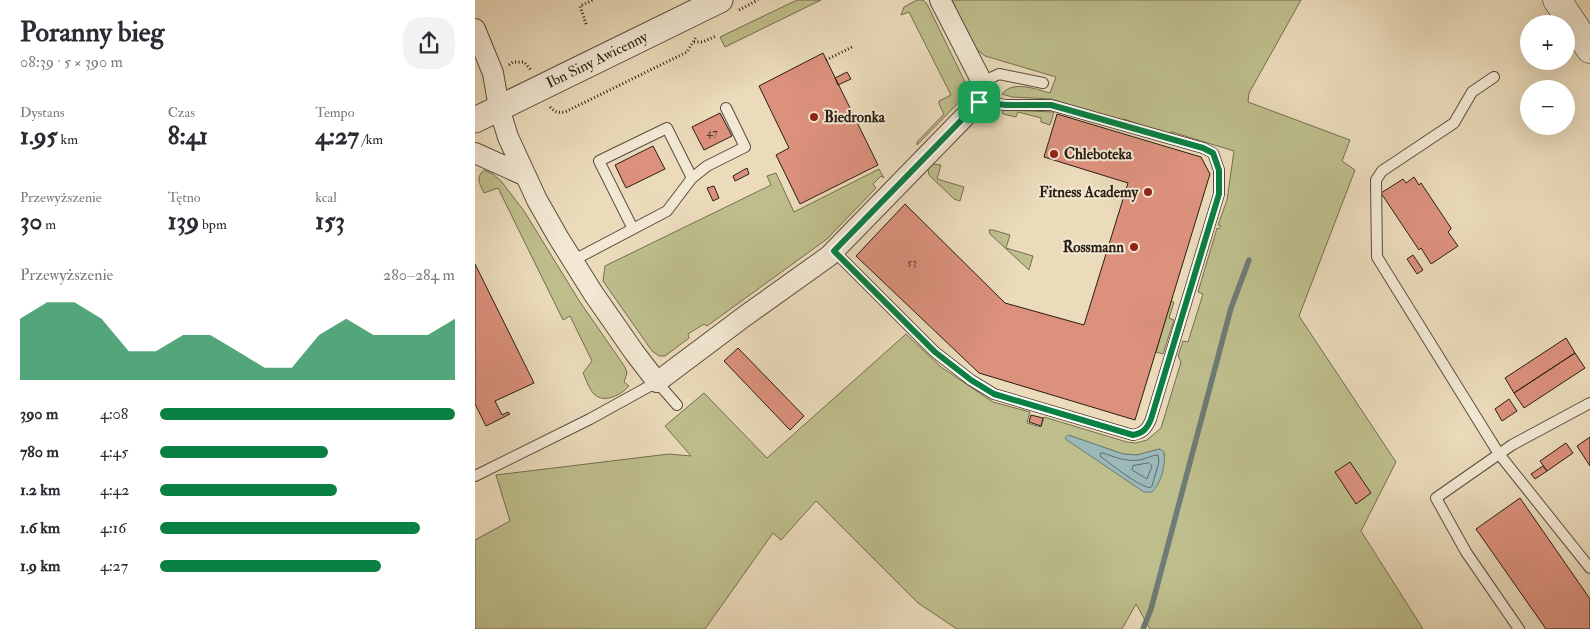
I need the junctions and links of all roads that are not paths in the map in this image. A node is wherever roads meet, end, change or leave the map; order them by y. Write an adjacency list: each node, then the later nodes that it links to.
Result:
1 (720, 0): 10 (street, Ibn Siny Awicenny)
2 (940, 0): 7 (street)
3 (1557, 0): 5 (main road)
4 (475, 30): 10 (street)
5 (1584, 34)
6 (1494, 77): 22 (lane)
7 (982, 82): 8 (lane); 9 (street)
8 (1043, 83)
9 (979, 102): 17 (street); 17 (lane)
10 (499, 108): 12 (street, Ibn Siny Awicenny); 14 (street)
11 (726, 108): 15 (lane)
12 (475, 120)
13 (475, 153): 14 (street)
14 (526, 176): 18 (street)
15 (692, 178): 16 (lane); 16 (lane)
16 (633, 228): 18 (lane)
17 (834, 251): 19 (street)
18 (572, 261): 19 (street)
19 (657, 382): 21 (lane); 23 (lane)
20 (1590, 403): 22 (lane)
21 (677, 405)
22 (1499, 454): 24 (lane); 25 (lane)
23 (475, 476)
24 (1590, 568)
25 (1519, 629)

